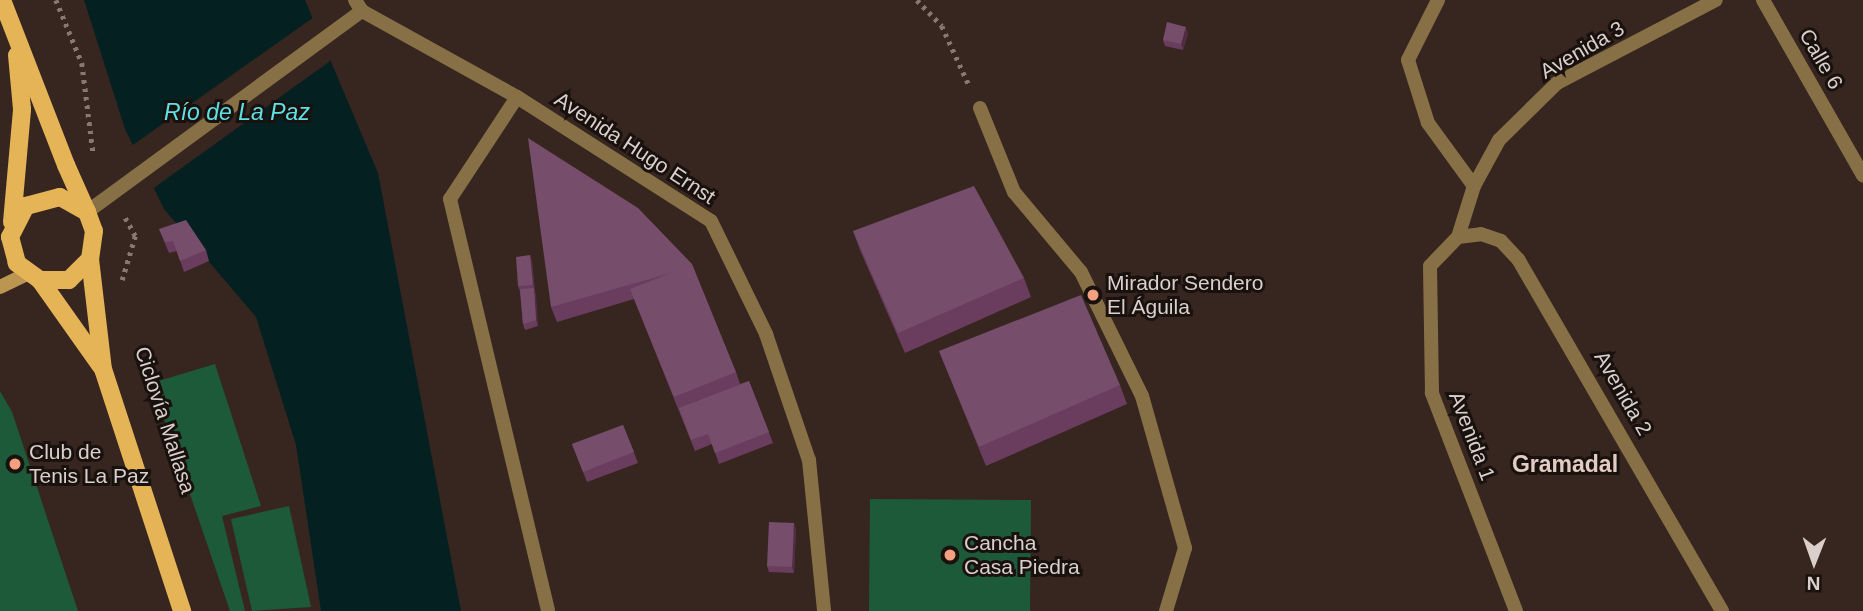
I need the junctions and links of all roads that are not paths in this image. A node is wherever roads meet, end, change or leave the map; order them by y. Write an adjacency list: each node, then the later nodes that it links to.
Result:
1 (2, 0): 6 (main road)
2 (1438, 0): 10 (street)
3 (1716, 0): 10 (street, Avenida 3)
4 (1763, 0): 9 (street, Calle 6)
5 (359, 6): 7 (street, Avenida Hugo Ernst); 11 (street)
6 (15, 34): 11 (main road); 12 (main road)
7 (517, 97): 19 (street); 20 (street, Avenida Hugo Ernst)
8 (980, 108): 21 (street)
9 (1863, 175)
10 (1474, 186): 13 (street, Avenida 3)
11 (88, 212): 12 (main road); 14 (main road)
12 (12, 226): 15 (main road)
13 (1458, 237): 22 (street, Avenida 1); 23 (street, Avenida 2)
14 (90, 259): 15 (main road); 17 (main road)
15 (33, 277): 16 (main road); 17 (main road)
16 (0, 287)
17 (103, 369): 18 (main road)
18 (182, 611)
19 (548, 611)
20 (824, 611)
21 (1166, 611)
22 (1516, 611)
23 (1722, 611)

